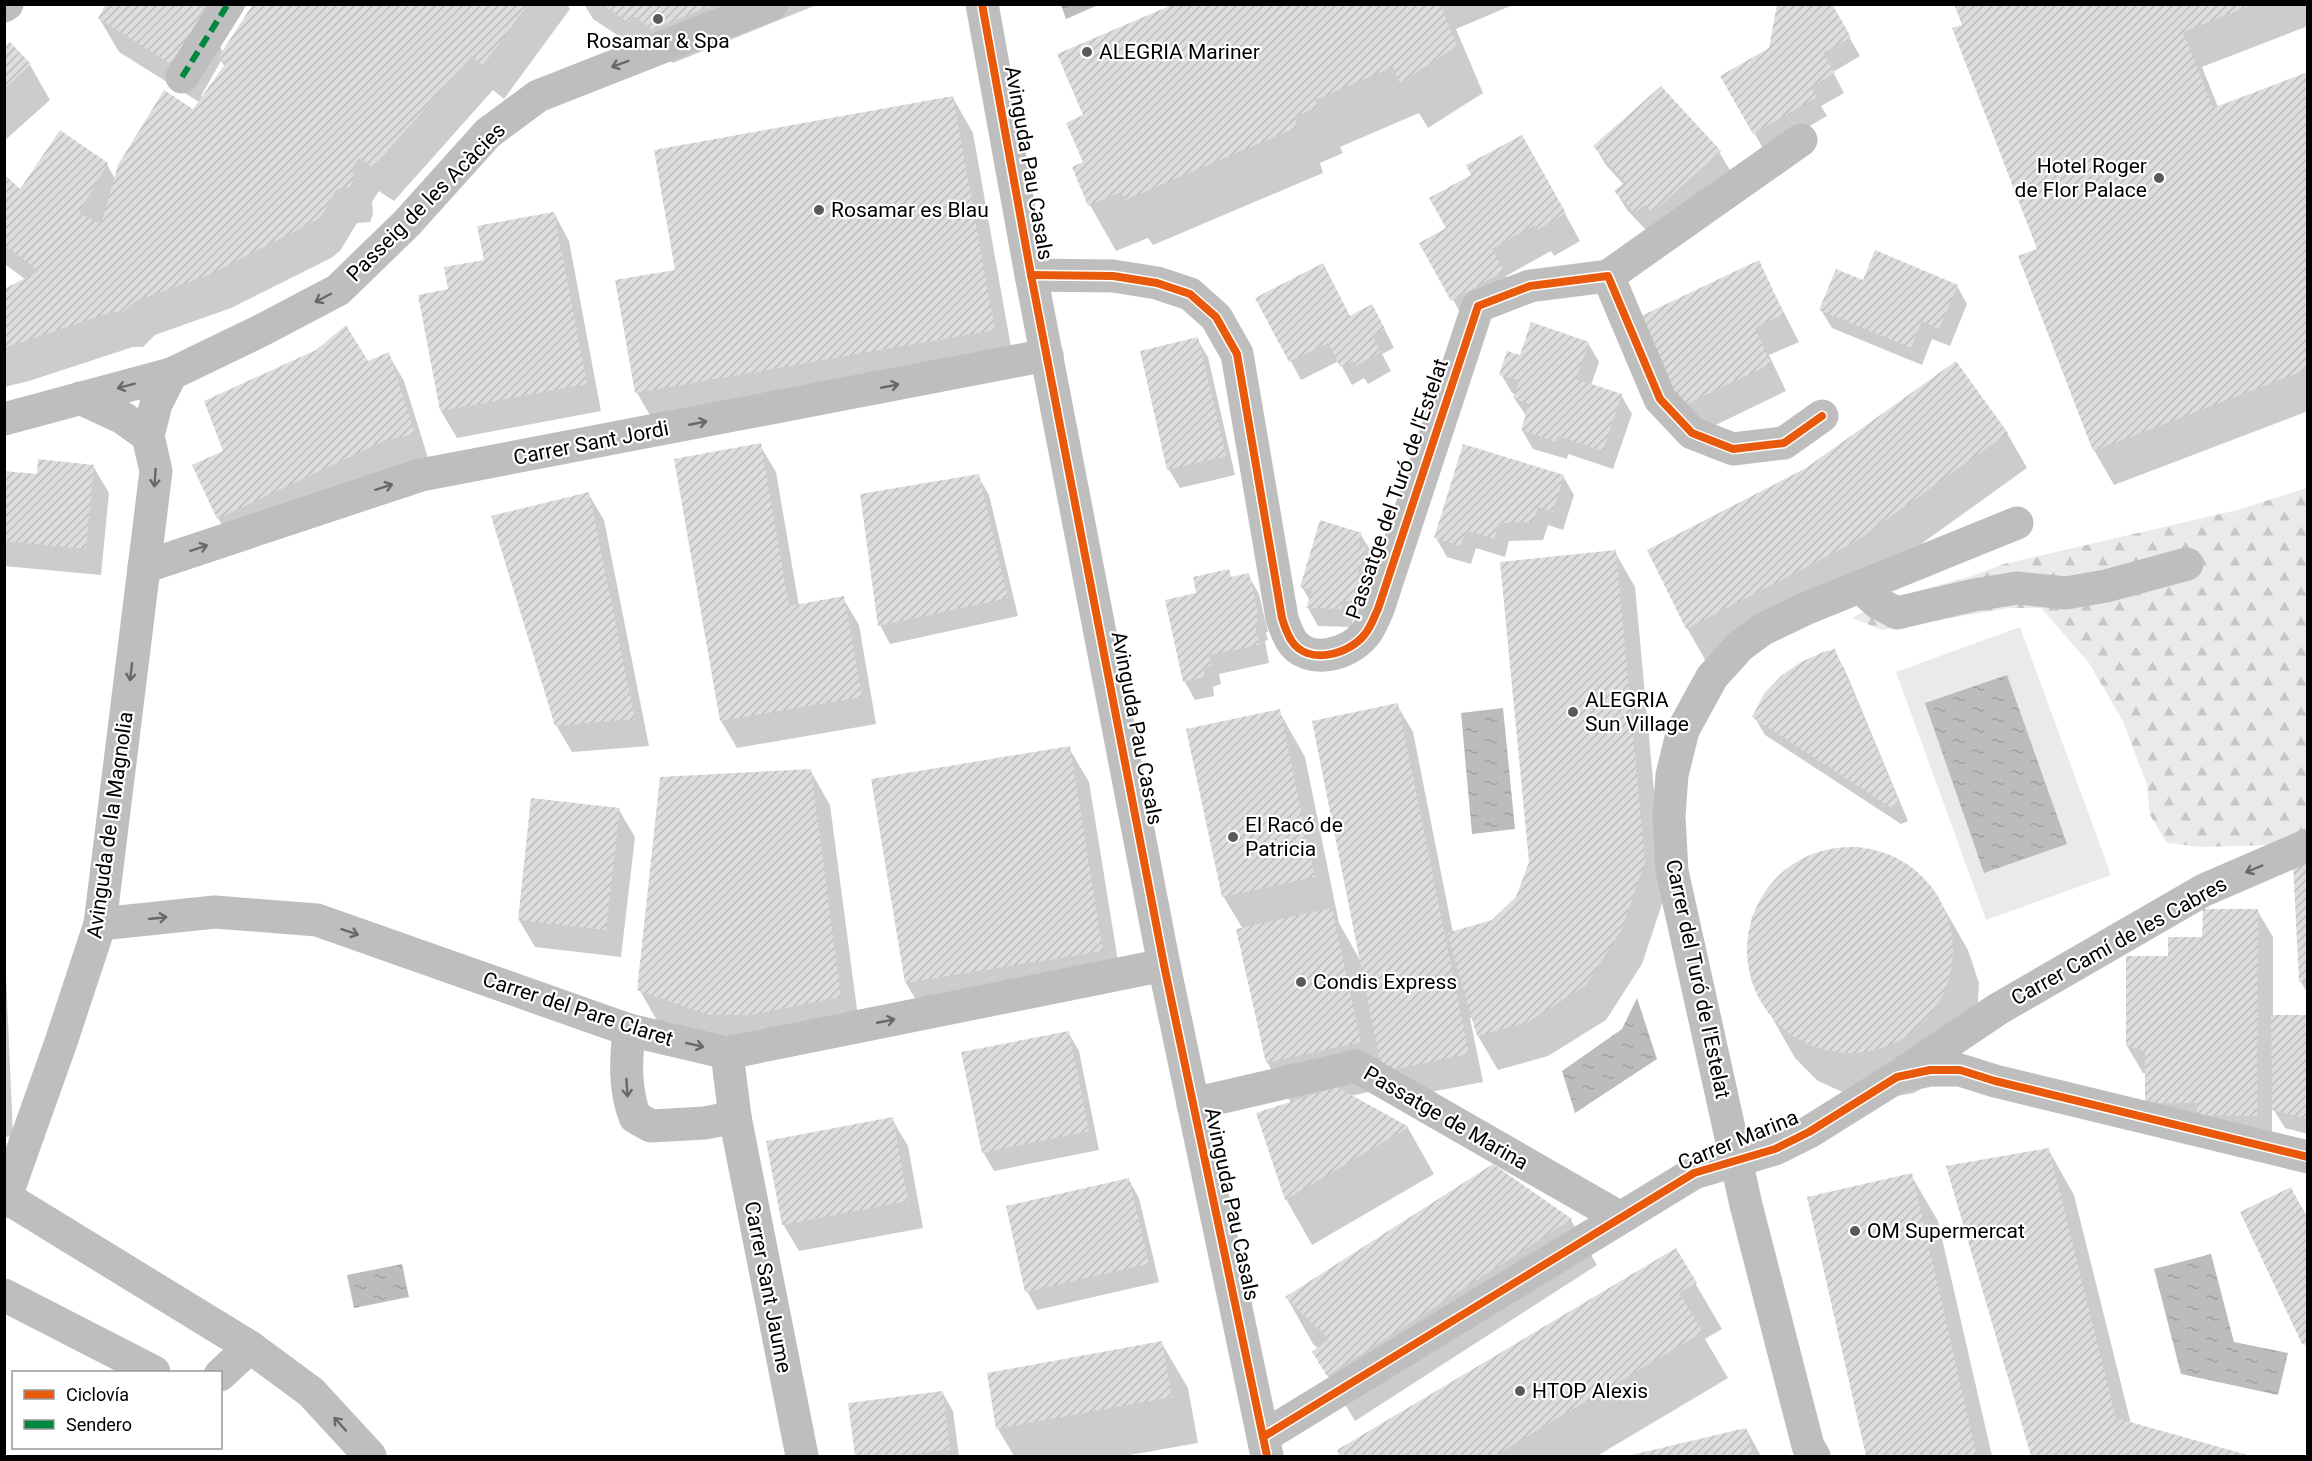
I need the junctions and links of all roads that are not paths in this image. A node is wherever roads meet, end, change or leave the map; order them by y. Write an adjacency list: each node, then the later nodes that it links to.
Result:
1 (228, 4): 4 (street)
2 (772, 4): 9 (street, Passeig de les Acàcies, one-way to 9)
3 (982, 4): 6 (street, Avinguda Pau Casals)
4 (182, 77)
5 (1802, 140): 7 (street)
6 (1031, 275): 7 (street, Passatge del Turó de l'Estelat); 8 (street, Avinguda Pau Casals)
7 (1608, 276): 11 (street)
8 (1047, 355): 16 (street, Carrer Sant Jordi, one-way to 8); 20 (street, Avinguda Pau Casals)
9 (171, 374): 10 (street, Passeig de les Acàcies, one-way to 10); 13 (street, Avinguda de la Magnolia)
10 (80, 398): 12 (street, Passeig de les Acàcies); 13 (street)
11 (1822, 416)
12 (4, 419)
13 (148, 436): 16 (street, Avinguda de la Magnolia, one-way to 16)
14 (2017, 524): 17 (street, Carrer del Turó de l'Estelat)
15 (2187, 564): 17 (street)
16 (144, 567): 19 (street, Avinguda de la Magnolia, one-way to 19)
17 (1859, 586): 29 (street, Carrer del Turó de l'Estelat)
18 (2307, 845): 21 (street, Carrer Camí de les Cabres, one-way to 21)
19 (100, 924): 22 (street, Carrer del Pare Claret, one-way to 22); 30 (street, Avinguda de la Magnolia)
20 (1164, 965): 23 (street, Carrer del Pare Claret, one-way to 20); 26 (street, Avinguda Pau Casals)
21 (1998, 1009): 24 (street, Carrer Camí de les Cabres); 25 (street, Carrer Camí de les Cabres)
22 (628, 1030): 23 (street, Carrer del Pare Claret, one-way to 23); 27 (street, one-way to 27)
23 (727, 1053): 27 (street, Carrer Sant Jaume)
24 (1897, 1077): 25 (street, Carrer Marina); 29 (street, Carrer Marina)
25 (1995, 1081): 28 (street, Carrer Marina)
26 (1193, 1104): 31 (street, Passatge de Marina); 36 (street, Avinguda Pau Casals)
27 (735, 1117): 39 (street, Carrer Sant Jaume)
28 (2307, 1157)
29 (1735, 1160): 31 (street, Carrer Marina); 37 (street, Carrer del Turó de l'Estelat)
30 (6, 1200): 33 (street)
31 (1619, 1217): 36 (street, Carrer Marina)
32 (4, 1295): 34 (street)
33 (250, 1347): 35 (street); 38 (street, one-way to 33)
34 (152, 1371)
35 (222, 1373)
36 (1265, 1447)
37 (1810, 1453)
38 (370, 1456)
39 (802, 1456)

